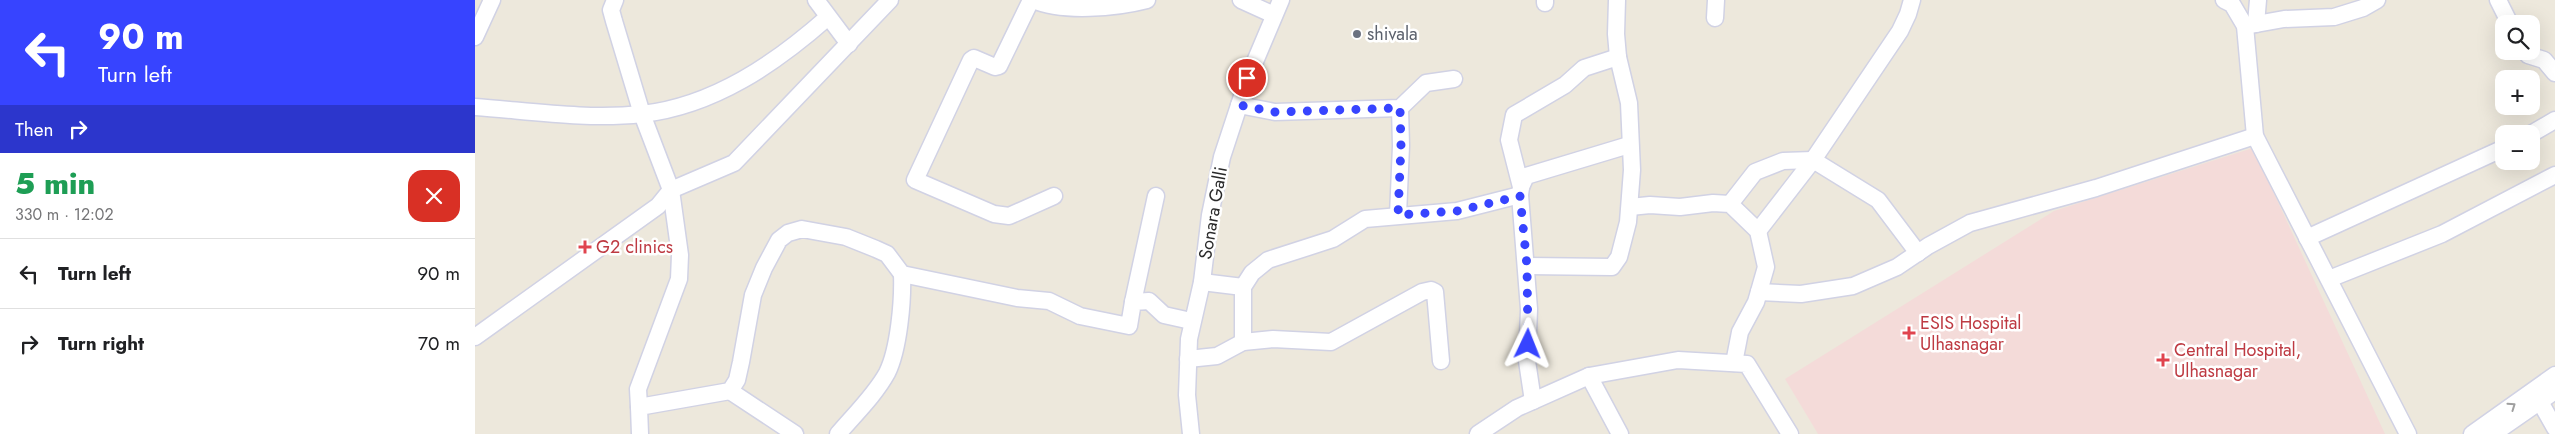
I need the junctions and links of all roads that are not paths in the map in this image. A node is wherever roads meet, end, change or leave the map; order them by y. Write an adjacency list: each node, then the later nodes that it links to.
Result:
1 (492, 0): 21 (street)
2 (615, 0): 30 (street)
3 (816, 0): 18 (street)
4 (890, 0): 22 (street)
5 (1032, 0): 6 (street); 40 (street)
6 (1147, 0)
7 (1241, 0): 16 (street)
8 (1281, 0): 16 (street, Sonara Galli)
9 (1617, 0): 23 (street)
10 (1716, 0): 19 (street)
11 (1912, 0): 36 (street)
12 (2224, 0): 20 (street)
13 (2258, 0): 20 (street)
14 (2377, 0): 20 (street)
15 (2498, 0): 17 (street)
16 (1274, 15): 27 (street, Sonara Galli)
17 (2506, 15)
18 (829, 17): 22 (street); 30 (street)
19 (1715, 18)
20 (2250, 25): 33 (street)
21 (475, 37)
22 (849, 44): 38 (street)
23 (1618, 57): 34 (street); 39 (street)
24 (2540, 59): 25 (street)
25 (2555, 73)
26 (1454, 79): 29 (street)
27 (1239, 105): 29 (street); 51 (street, Sonara Galli)
28 (475, 107): 30 (street)
29 (1400, 108): 44 (street)
30 (642, 114): 38 (street)
31 (2555, 120): 32 (street)
32 (2540, 129)
33 (2255, 136): 46 (street); 47 (street)
34 (1629, 145): 39 (street); 43 (street)
35 (2495, 152): 46 (street)
36 (1813, 160): 42 (street); 45 (street); 47 (street)
37 (2555, 174): 50 (street)
38 (671, 190): 56 (street); 67 (street)
39 (1520, 191): 44 (street); 48 (street)
40 (1054, 196)
41 (1155, 196): 54 (street)
42 (1730, 204): 43 (street); 45 (street)
43 (1630, 207): 48 (street)
44 (1398, 215): 52 (street)
45 (1757, 231): 53 (street)
46 (2307, 238): 50 (street)
47 (1918, 253): 53 (street)
48 (1527, 266): 66 (street)
49 (902, 274): 54 (street); 63 (street); 71 (street)
50 (2329, 279): 76 (street)
51 (1202, 282): 52 (street); 55 (street, Sonara Galli)
52 (1243, 287): 57 (street)
53 (1759, 292): 60 (street)
54 (1133, 302): 55 (street)
55 (1191, 321): 58 (street, Sonara Galli)
56 (475, 337)
57 (1243, 342): 58 (street); 59 (street)
58 (1188, 359): 72 (street, Sonara Galli)
59 (1441, 361)
60 (1734, 363): 62 (street); 75 (street)
61 (2555, 375): 65 (street)
62 (1589, 376): 66 (street); 74 (street)
63 (730, 391): 67 (street); 70 (street)
64 (2555, 391): 65 (street)
65 (2537, 396): 68 (street); 77 (street, one-way to 65); 78 (street)
66 (1533, 401): 73 (street)
67 (639, 407): 69 (street)
68 (2555, 428)
69 (640, 434)
70 (795, 434)
71 (838, 434)
72 (1191, 434)
73 (1478, 434)
74 (1620, 434)
75 (1790, 434)
76 (2408, 434)
77 (2472, 434)
78 (2493, 434)

